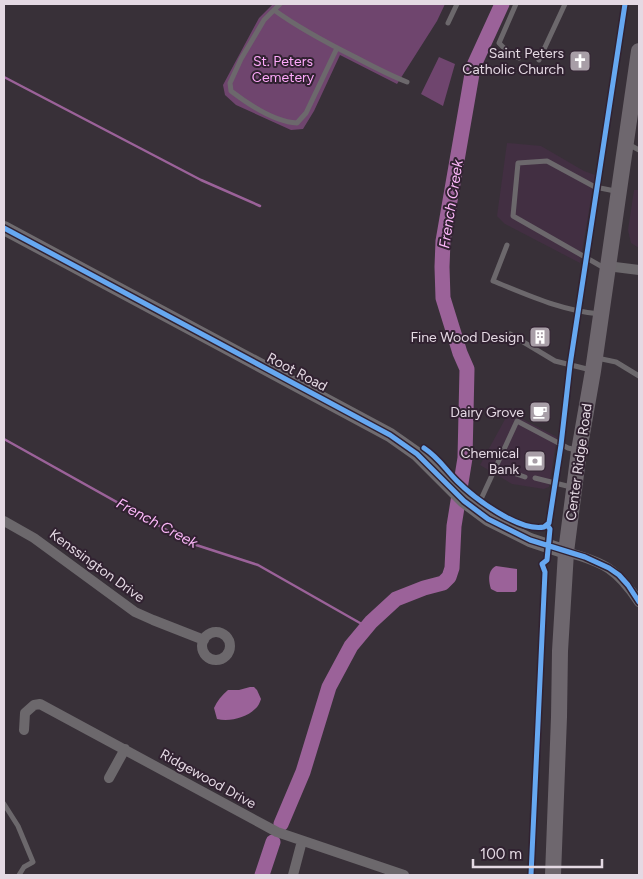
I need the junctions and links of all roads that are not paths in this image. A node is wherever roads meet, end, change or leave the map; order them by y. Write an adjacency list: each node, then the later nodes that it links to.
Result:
1 (280, 4): 5 (lane)
2 (457, 4): 6 (lane)
3 (516, 4): 9 (lane)
4 (565, 4): 10 (lane)
5 (274, 10): 7 (lane); 7 (lane)
6 (448, 23)
7 (337, 48): 11 (lane)
8 (639, 51): 12 (main road, Center Ridge Road)
9 (519, 58)
10 (539, 60)
11 (408, 82)
12 (636, 100): 13 (main road, Center Ridge Road)
13 (632, 146): 14 (main road, Center Ridge Road)
14 (618, 191): 17 (main road, Center Ridge Road); 17 (lane)
15 (4, 228): 28 (street, Root Road)
16 (507, 245): 19 (lane)
17 (607, 268): 18 (street); 19 (main road, Center Ridge Road)
18 (639, 270)
19 (600, 314): 21 (main road, Center Ridge Road)
20 (510, 334): 21 (lane)
21 (593, 364): 22 (lane); 23 (main road, Center Ridge Road)
22 (639, 376)
23 (579, 451): 24 (lane); 27 (main road, Center Ridge Road)
24 (496, 466): 25 (lane); 28 (lane)
25 (525, 477)
26 (535, 478): 27 (lane)
27 (574, 488): 30 (main road, Center Ridge Road)
28 (476, 510): 30 (street, Root Road)
29 (4, 521): 32 (street, Kenssington Drive)
30 (566, 552): 31 (street); 41 (main road, Center Ridge Road)
31 (639, 602)
32 (204, 640)
33 (24, 730): 34 (street, Ridgewood Drive)
34 (125, 749): 35 (street); 37 (street, Ridgewood Drive)
35 (109, 778)
36 (4, 804): 38 (lane)
37 (302, 841): 39 (street); 40 (street, Ridgewood Drive)
38 (19, 875)
39 (293, 875)
40 (404, 875)
41 (553, 875)

